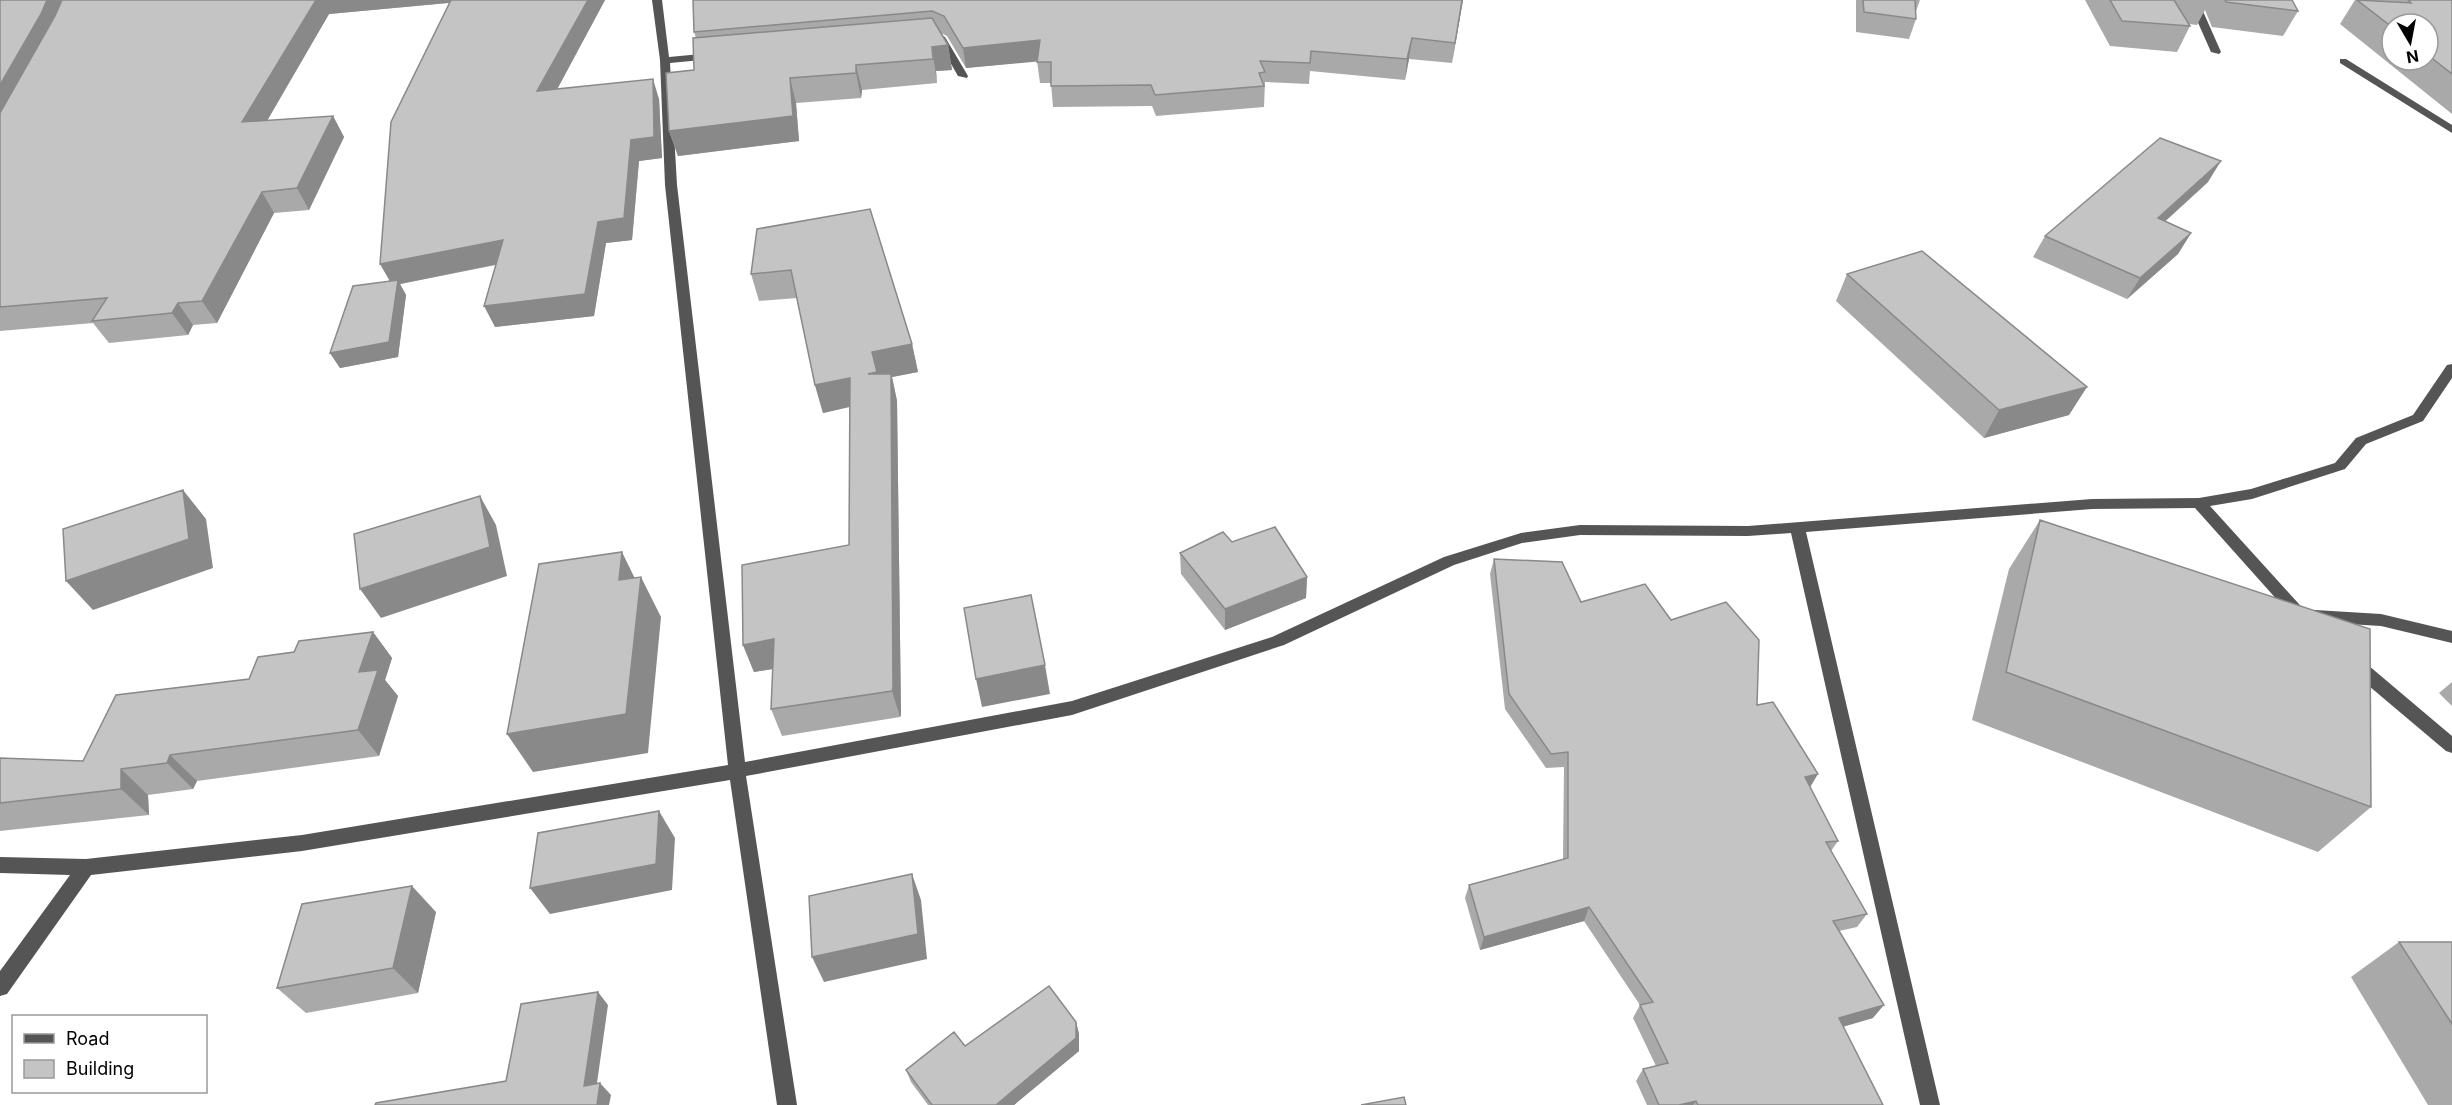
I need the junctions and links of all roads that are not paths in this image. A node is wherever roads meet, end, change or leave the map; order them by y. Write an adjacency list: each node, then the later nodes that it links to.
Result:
1 (657, 0): 6 (street)
2 (2193, 0): 4 (street)
3 (925, 35): 8 (street)
4 (2216, 52)
5 (724, 55): 6 (street)
6 (665, 60): 18 (street)
7 (2343, 61): 9 (street)
8 (963, 76)
9 (2452, 130)
10 (2452, 368): 11 (street)
11 (2199, 503): 12 (street); 13 (street)
12 (1797, 526): 18 (street); 23 (street)
13 (2300, 615): 14 (street); 15 (street)
14 (2318, 631)
15 (2452, 638)
16 (2344, 654): 17 (street)
17 (2452, 746)
18 (737, 771): 20 (street); 22 (street)
19 (0, 865): 20 (street)
20 (86, 867): 21 (street)
21 (0, 987)
22 (787, 1105)
23 (1930, 1105)

